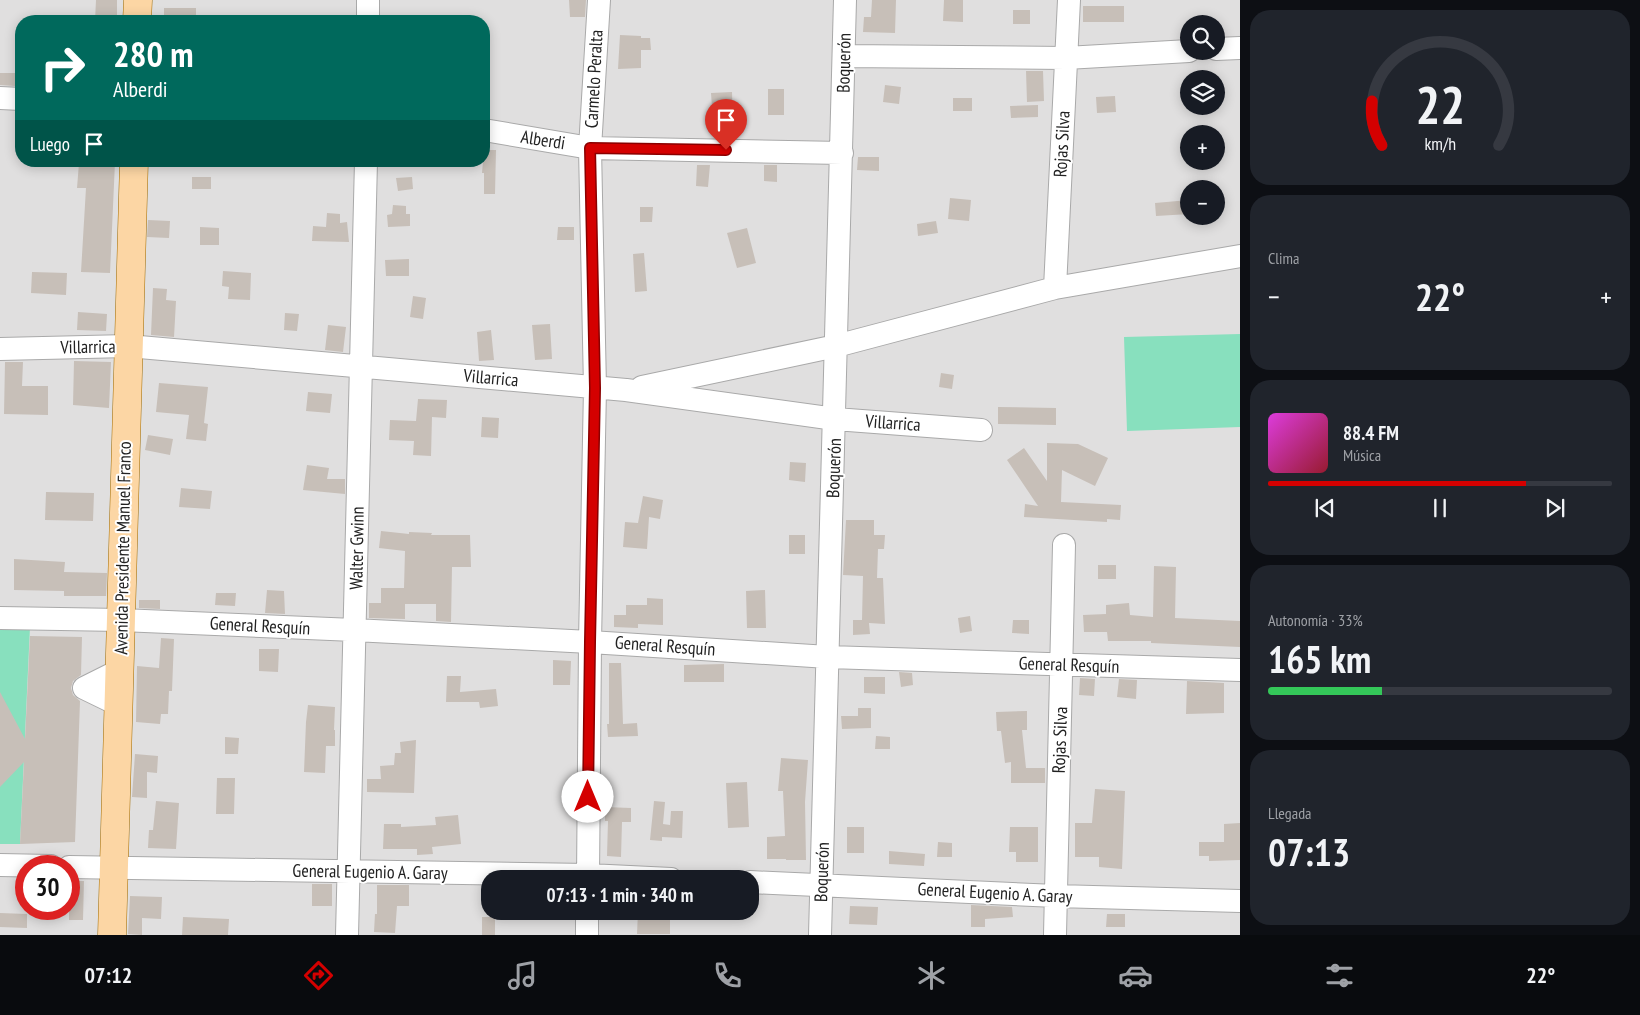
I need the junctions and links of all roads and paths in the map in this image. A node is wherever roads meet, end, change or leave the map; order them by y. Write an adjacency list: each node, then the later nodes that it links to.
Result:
1 (138, 0): 6 (main road)
2 (368, 0): 7 (street)
3 (598, 0): 16 (street, Carmelo Peralta)
4 (845, 0): 11 (street, Boquerón)
5 (1069, 0): 12 (street, Rojas Silva)
6 (137, 15)
7 (368, 15)
8 (1240, 48): 9 (street)
9 (1225, 49)
10 (1180, 52): 12 (street)
11 (844, 56): 12 (street); 17 (street, Boquerón)
12 (1066, 58): 21 (street, Rojas Silva)
13 (0, 98): 14 (street)
14 (15, 99)
15 (490, 131): 16 (street, Alberdi)
16 (590, 148): 17 (street, Alberdi); 26 (street, Carmelo Peralta)
17 (842, 153): 23 (street, Boquerón)
18 (134, 167): 22 (main road, Avenida Presidente Manuel Franco)
19 (366, 167): 25 (street, Walter Gwinn)
20 (1239, 256): 21 (street)
21 (1055, 288): 23 (street)
22 (128, 346): 24 (street, Villarrica); 25 (street, Villarrica); 32 (main road, Avenida Presidente Manuel Franco)
23 (836, 346): 27 (street); 28 (street, Boquerón)
24 (0, 349)
25 (361, 366): 26 (street, Villarrica); 33 (street, Walter Gwinn)
26 (595, 388): 27 (street, Villarrica); 34 (street, Carmelo Peralta)
27 (626, 390): 28 (street, Villarrica)
28 (835, 419): 29 (street, Villarrica); 35 (street, Boquerón)
29 (981, 430)
30 (1064, 545): 36 (street, Rojas Silva)
31 (0, 618): 32 (street, General Resquín)
32 (121, 620): 33 (street, General Resquín); 37 (main road, Avenida Presidente Manuel Franco)
33 (354, 630): 34 (street, General Resquín); 45 (street, Walter Gwinn)
34 (590, 642): 35 (street, General Resquín); 44 (street, Carmelo Peralta)
35 (828, 657): 36 (street, General Resquín); 48 (street, Boquerón)
36 (1062, 664): 38 (street, General Resquín); 49 (street, Rojas Silva)
37 (120, 670): 39 (main road, Avenida Presidente Manuel Franco); 39 (street)
38 (1240, 670)
39 (119, 705): 43 (main road, Avenida Presidente Manuel Franco)
40 (0, 865): 41 (street)
41 (15, 865)
42 (80, 867): 43 (street, General Eugenio A. Garay)
43 (114, 868): 45 (street, General Eugenio A. Garay); 52 (main road, Avenida Presidente Manuel Franco)
44 (588, 870)
45 (349, 871): 46 (street, General Eugenio A. Garay); 53 (street, Walter Gwinn)
46 (481, 874)
47 (759, 882): 48 (street, General Eugenio A. Garay)
48 (821, 885): 49 (street, General Eugenio A. Garay); 55 (street, Boquerón)
49 (1056, 896): 50 (street, General Eugenio A. Garay); 56 (street, Rojas Silva)
50 (1240, 901)
51 (587, 920): 54 (street)
52 (112, 935)
53 (347, 935)
54 (587, 935)
55 (820, 935)
56 (1056, 935)

